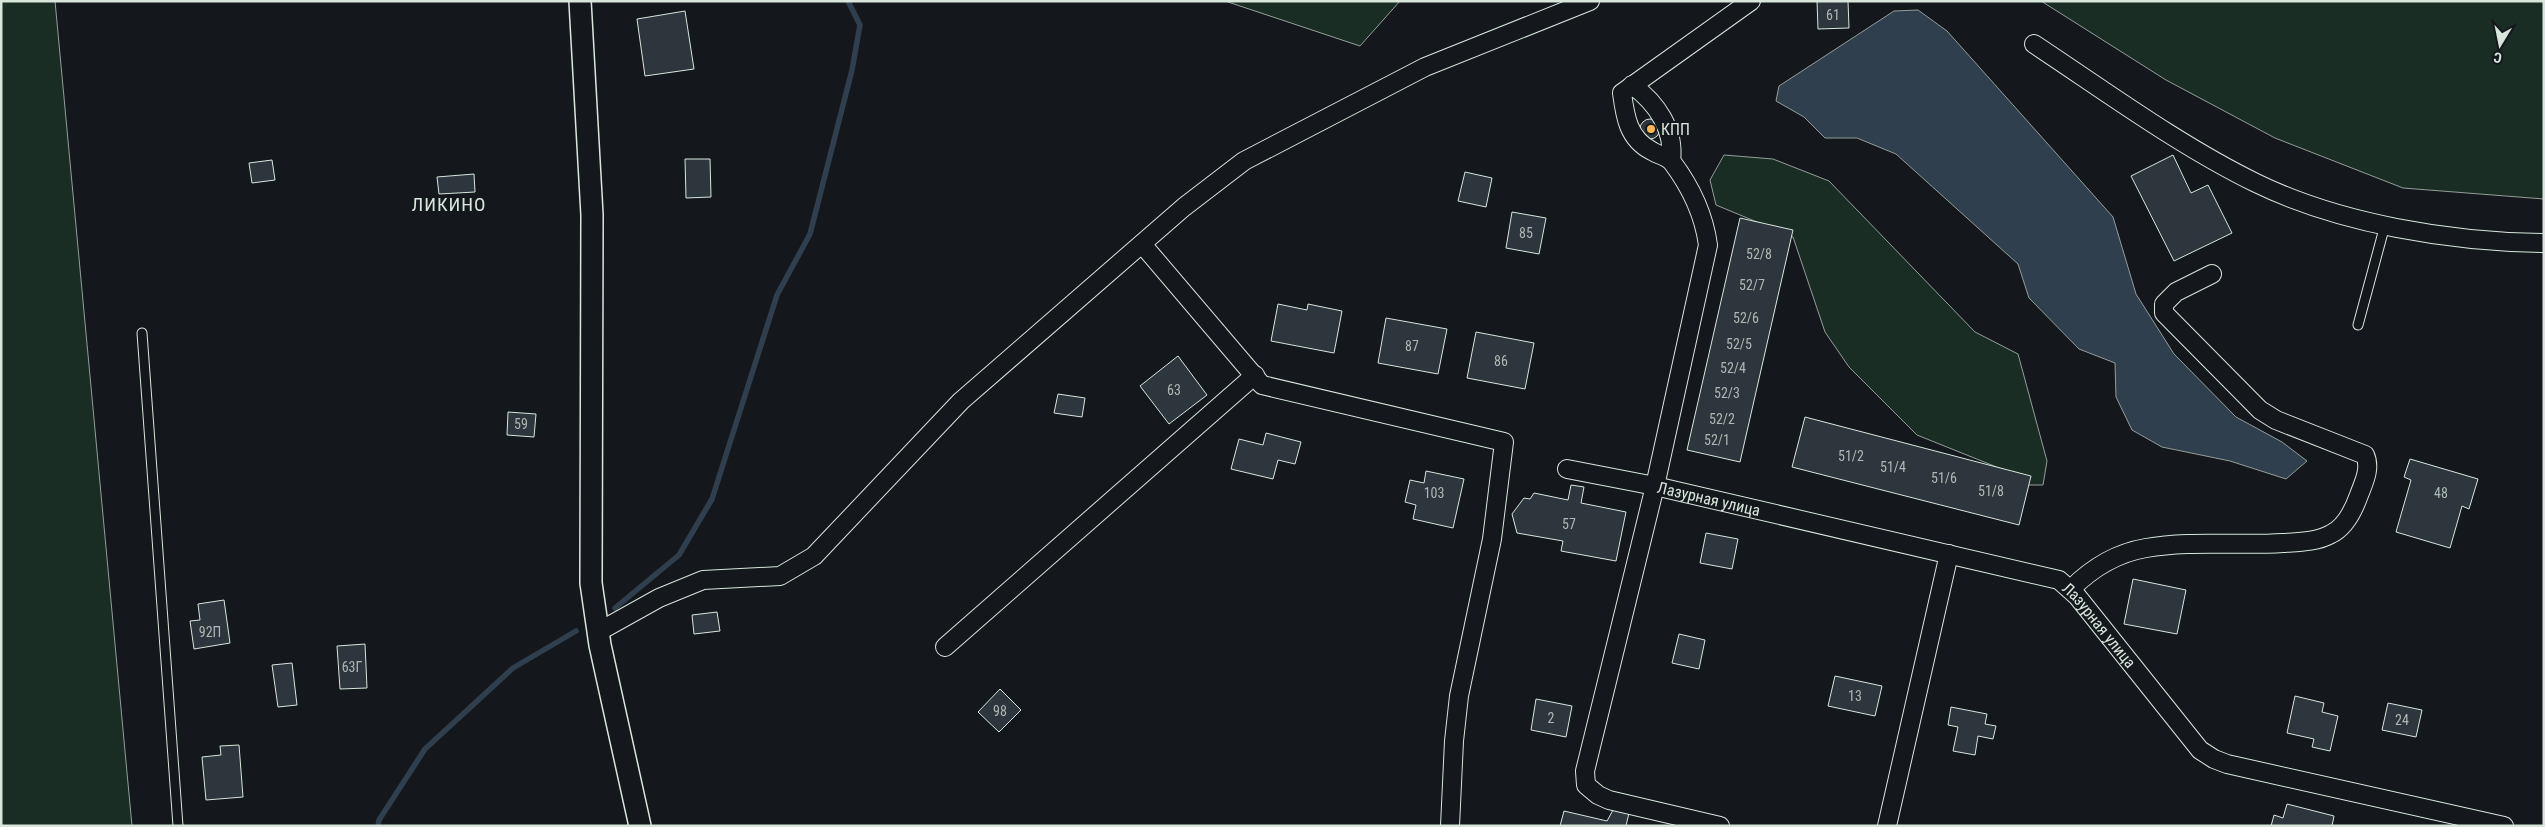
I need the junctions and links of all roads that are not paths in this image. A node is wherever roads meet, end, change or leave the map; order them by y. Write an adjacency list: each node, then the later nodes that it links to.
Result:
1 (580, 1): 18 (street)
2 (1590, 1): 9 (street)
3 (1751, 1): 5 (street)
4 (2034, 44): 7 (street)
5 (1627, 89): 6 (street); 6 (street)
6 (1671, 161): 15 (street)
7 (2385, 225): 8 (street); 11 (lane)
8 (2544, 243)
9 (1142, 244): 13 (street); 18 (street)
10 (2212, 274): 17 (street)
11 (2358, 324)
12 (142, 333): 20 (lane)
13 (1254, 375): 19 (street); 22 (street)
14 (1567, 469): 15 (street, Лазурная улица)
15 (1654, 486): 16 (street, Лазурная улица); 23 (street)
16 (1948, 554): 17 (street, Лазурная улица); 24 (street)
17 (2071, 589): 25 (street, Лазурная улица)
18 (598, 632): 21 (street)
19 (945, 647)
20 (178, 826)
21 (640, 826)
22 (1450, 826)
23 (1720, 826)
24 (1887, 826)
25 (2504, 826)

